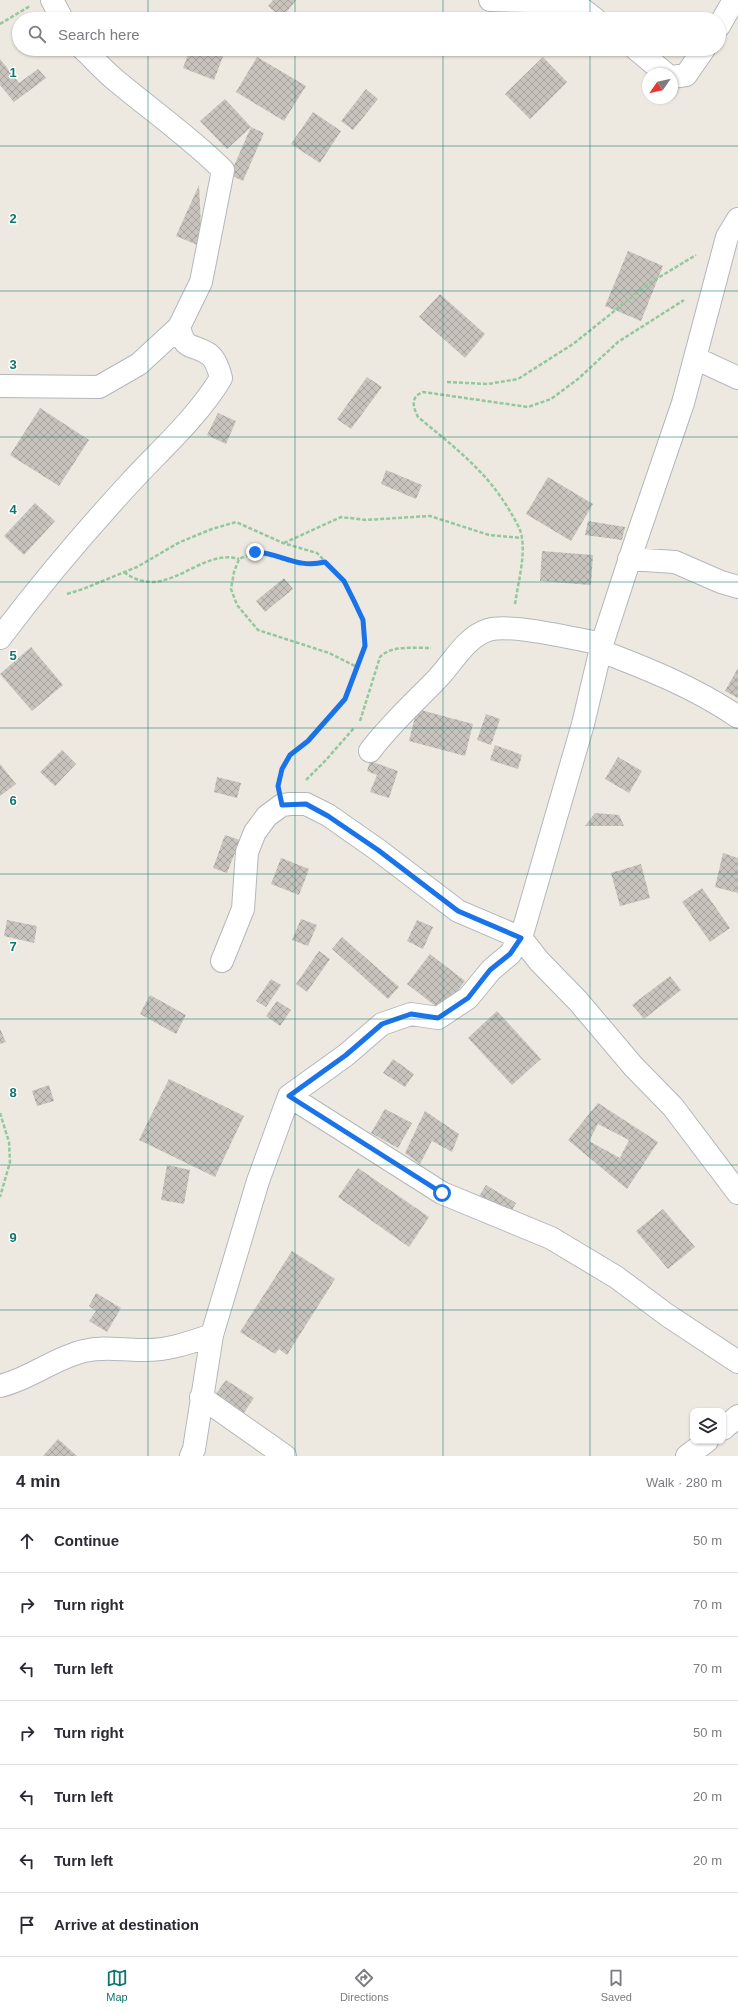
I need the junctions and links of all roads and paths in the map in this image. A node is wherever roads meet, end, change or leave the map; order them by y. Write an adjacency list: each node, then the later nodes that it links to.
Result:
1 (490, 0): 3 (street)
2 (734, 0): 8 (street)
3 (573, 1): 7 (street)
4 (43, 2): 5 (path); 6 (street)
5 (23, 12)
6 (54, 12)
7 (586, 12)
8 (726, 14)
9 (12, 18): 10 (path)
10 (0, 24)
11 (90, 56): 18 (street)
12 (644, 56): 14 (street)
13 (699, 56): 15 (street)
14 (659, 68)
15 (678, 76)
16 (733, 228): 17 (street); 21 (path)
17 (716, 280): 19 (street); 23 (path)
18 (179, 327): 22 (street); 32 (street)
19 (695, 358): 20 (street); 26 (street)
20 (738, 378)
21 (446, 382)
22 (0, 386)
23 (522, 538): 24 (path); 31 (path)
24 (283, 543): 27 (path); 28 (path)
25 (239, 559): 27 (path); 28 (path); 35 (path)
26 (629, 559): 29 (street); 33 (street)
27 (325, 562): 35 (path)
28 (124, 572): 30 (path)
29 (738, 587)
30 (62, 595)
31 (512, 628): 33 (street); 34 (street)
32 (0, 638)
33 (602, 647): 36 (street); 39 (street)
34 (456, 657): 37 (street); 38 (path)
35 (357, 667): 38 (path)
36 (738, 716)
37 (370, 751)
38 (282, 805): 39 (street); 40 (street)
39 (521, 938): 41 (street); 43 (street)
40 (222, 961)
41 (289, 1096): 45 (street); 46 (street)
42 (0, 1113): 44 (path)
43 (735, 1184)
44 (0, 1197)
45 (212, 1335): 47 (street); 48 (street)
46 (738, 1362)
47 (0, 1386)
48 (201, 1397): 52 (street); 53 (street)
49 (738, 1416): 50 (street)
50 (726, 1426)
51 (703, 1444): 54 (street)
52 (191, 1456)
53 (285, 1456)
54 (687, 1456)

